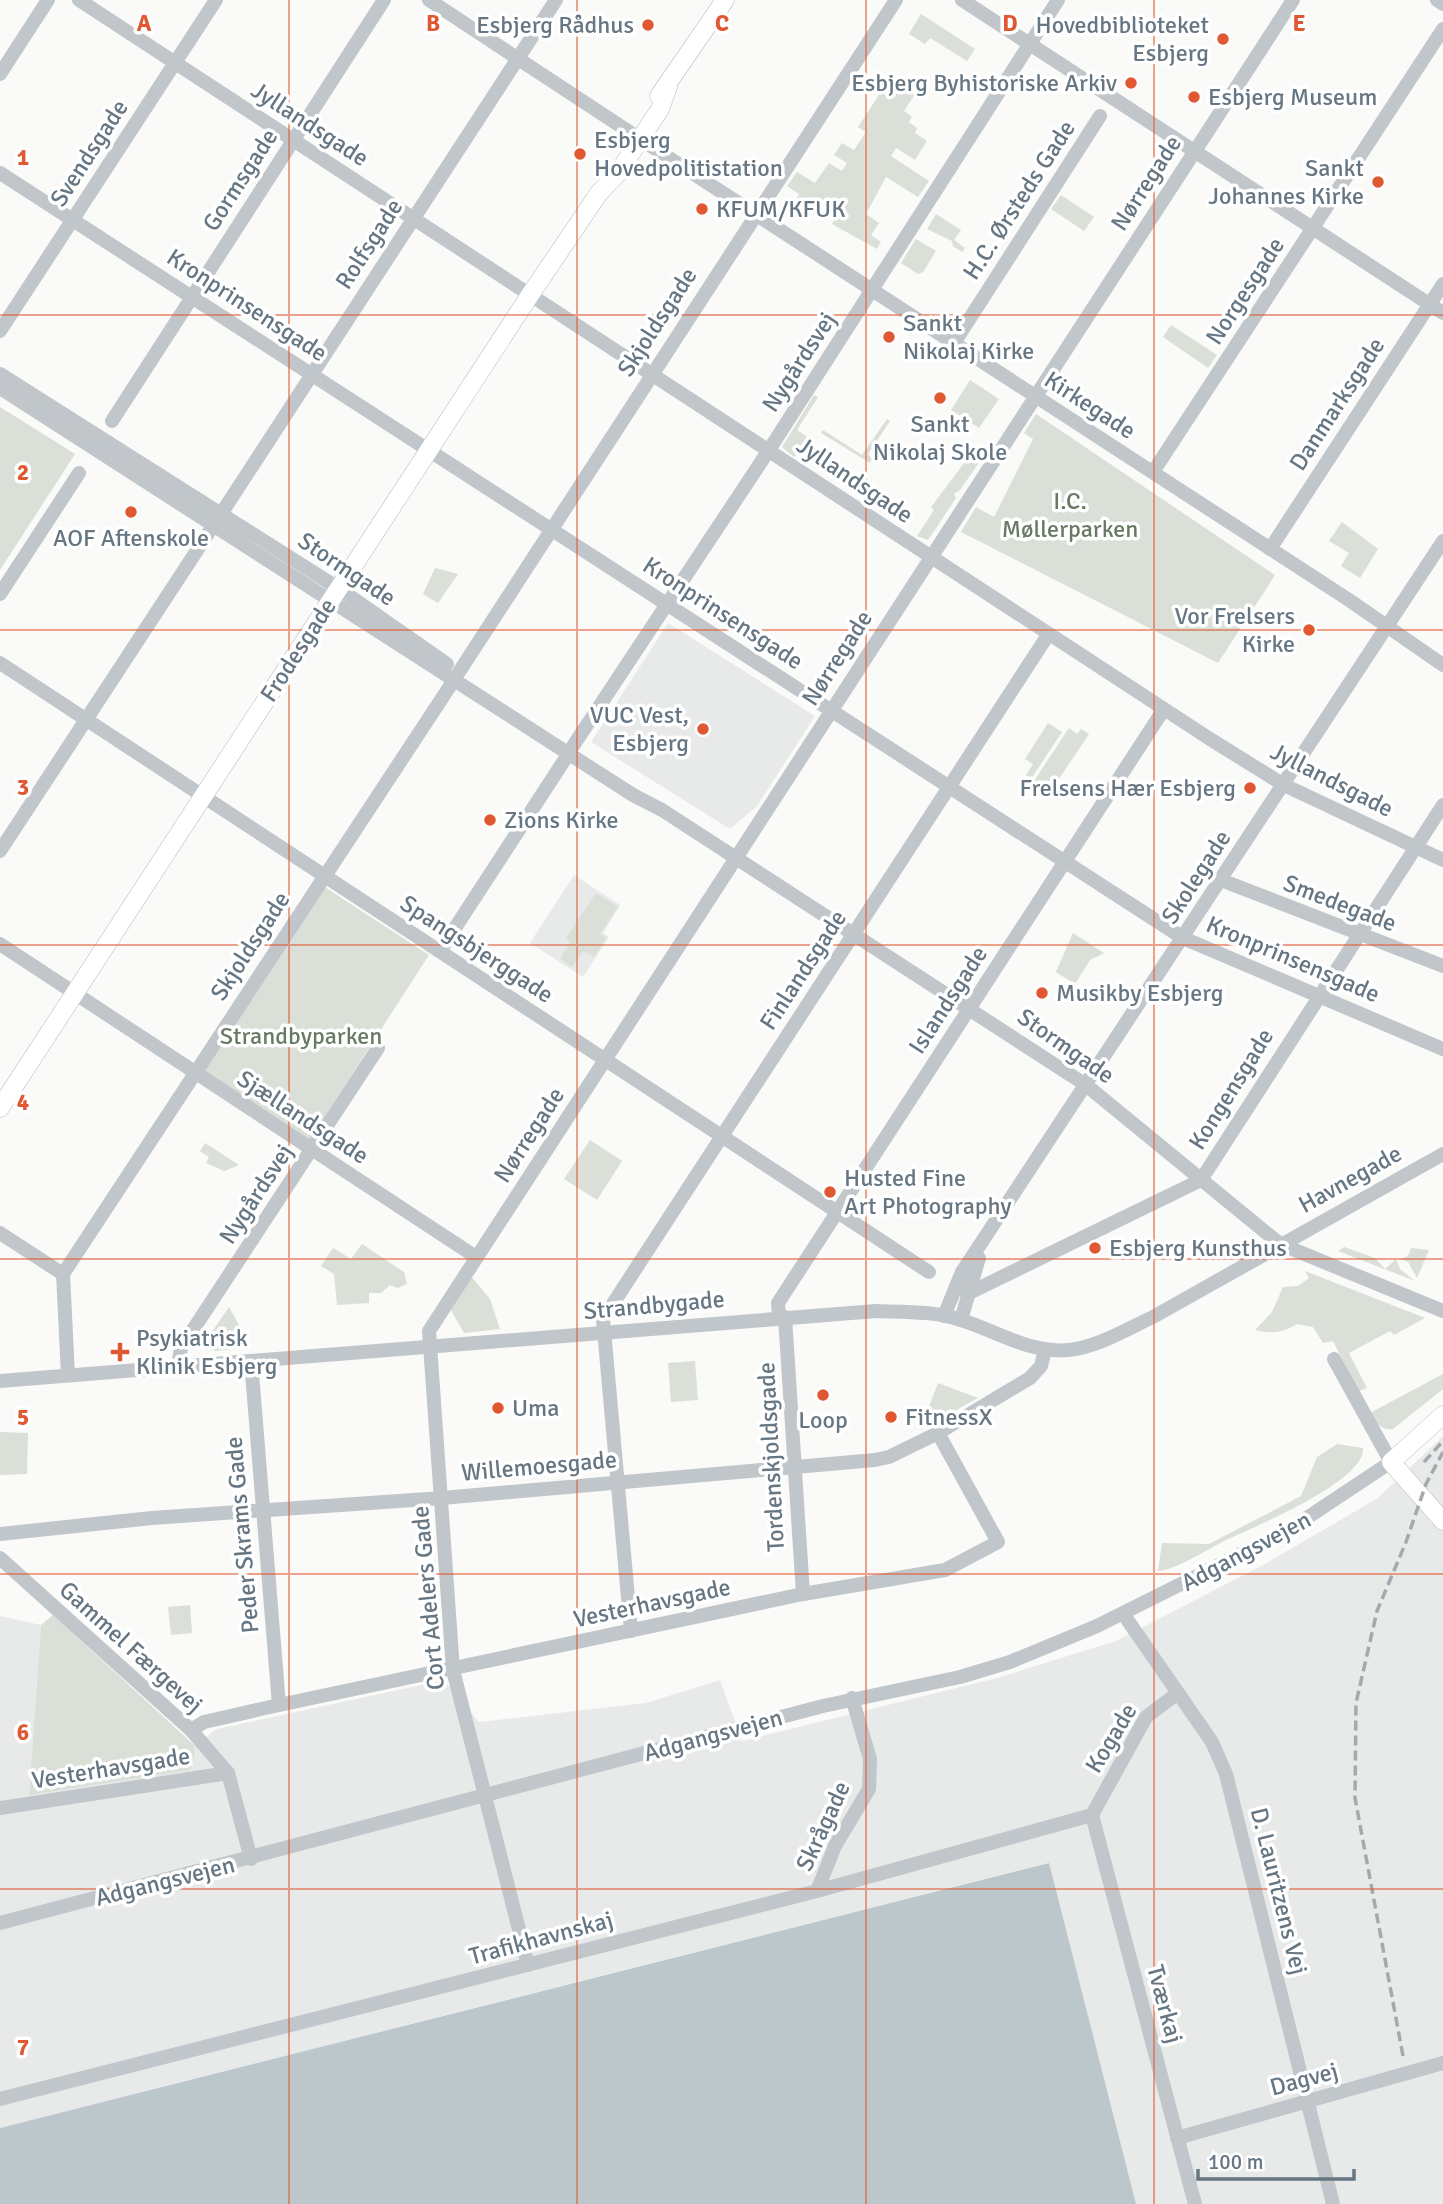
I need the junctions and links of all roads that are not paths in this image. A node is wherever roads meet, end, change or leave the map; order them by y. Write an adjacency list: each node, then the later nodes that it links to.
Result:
1 (48, 0): 18 (street)
2 (79, 0): 17 (street, Jyllandsgade)
3 (216, 0): 17 (street, Svendsgade)
4 (384, 0): 21 (street, Gormsgade)
5 (429, 0): 16 (street, Kirkegade)
6 (555, 0): 16 (street, Rolfsgade)
7 (725, 0): 20 (main road, Frodesgade)
8 (896, 0): 24 (street, Skjoldsgade)
9 (962, 0): 15 (street)
10 (1058, 0): 15 (street, Nygårdsvej)
11 (1293, 0): 22 (street, Nørregade)
12 (1437, 0): 13 (street)
13 (1443, 4)
14 (1443, 29): 27 (street, Norgesgade)
15 (1032, 45): 22 (street); 28 (street, Nygårdsvej)
16 (517, 59): 20 (street, Kirkegade); 25 (street, Rolfsgade)
17 (175, 63): 21 (street, Jyllandsgade); 26 (street, Svendsgade)
18 (0, 74)
19 (1100, 117): 34 (street, H.C. Ørsteds Gade)
20 (636, 136): 24 (street, Kirkegade); 30 (main road, Frodesgade)
21 (293, 141): 25 (street, Jyllandsgade); 29 (street, Gormsgade)
22 (1195, 150): 27 (street); 39 (street, Nørregade)
23 (0, 173): 26 (street, Kronprinsensgade)
24 (755, 214): 28 (street, Kirkegade); 37 (street, Skjoldsgade)
25 (413, 218): 30 (street, Jyllandsgade); 36 (street, Rolfsgade)
26 (72, 220): 29 (street, Kronprinsensgade); 33 (street, Svendsgade)
27 (1312, 229): 31 (street); 44 (street, Norgesgade)
28 (872, 290): 34 (street, Kirkegade); 42 (street, Nygårdsvej)
29 (192, 295): 36 (street, Kronprinsensgade); 40 (street, Gormsgade)
30 (530, 295): 37 (street, Jyllandsgade); 41 (main road, Frodesgade)
31 (1434, 299): 32 (street); 48 (street, Danmarksgade)
32 (1443, 313)
33 (0, 331)
34 (954, 344): 39 (street, Kirkegade)
35 (0, 374): 45 (street, Stormgade)
36 (311, 374): 41 (street, Kronprinsensgade); 45 (street, Rolfsgade)
37 (650, 374): 42 (street, Jyllandsgade); 46 (street, Skjoldsgade)
38 (0, 388): 45 (street, Stormgade)
39 (1034, 396): 44 (street, Kirkegade); 49 (street, Nørregade)
40 (111, 421)
41 (429, 450): 46 (street, Kronprinsensgade); 51 (main road, Frodesgade)
42 (769, 450): 49 (street, Jyllandsgade); 52 (street, Nygårdsvej)
43 (79, 472): 50 (street)
44 (1153, 472): 48 (street, Kirkegade)
45 (217, 520): 51 (street, Stormgade); 60 (street, Rolfsgade)
46 (550, 528): 52 (street, Kronprinsensgade); 57 (street, Skjoldsgade)
47 (1443, 541): 53 (street, Skolegade)
48 (1270, 549): 53 (street, Kirkegade)
49 (930, 557): 54 (street, Jyllandsgade); 59 (street, Nørregade)
50 (0, 594)
51 (334, 594): 57 (street, Stormgade); 64 (main road, Frodesgade)
52 (667, 602): 59 (street, Kronprinsensgade); 61 (street, Nygårdsvej)
53 (1387, 625): 56 (street, Kirkegade); 62 (street, Skolegade)
54 (1048, 635): 58 (street, Jyllandsgade); 63 (street, Finlandsgade)
55 (0, 663): 60 (street, Spangsbjerggade)
56 (1443, 666)
57 (456, 676): 61 (street, Stormgade); 71 (street, Skjoldsgade)
58 (1164, 709): 62 (street, Jyllandsgade); 70 (street, Islandsgade)
59 (830, 710): 63 (street, Kronprinsensgade); 68 (street, Nørregade)
60 (86, 719): 64 (street, Spangsbjerggade); 67 (street, Rolfsgade)
61 (571, 750): 68 (street, Stormgade); 77 (street, Nygårdsvej)
62 (1284, 785): 66 (street, Jyllandsgade); 72 (street, Skolegade)
63 (950, 786): 70 (street, Kronprinsensgade); 73 (street, Finlandsgade)
64 (203, 796): 71 (street, Spangsbjerggade); 79 (main road, Frodesgade)
65 (1443, 805): 66 (street, Kongensgade)
66 (1416, 847): 69 (street, Jyllandsgade); 74 (street, Kongensgade)
67 (0, 851)
68 (735, 856): 73 (street, Stormgade); 84 (street, Nørregade)
69 (1443, 860)
70 (1066, 862): 75 (street, Kronprinsensgade); 81 (street, Islandsgade)
71 (323, 875): 77 (street, Spangsbjerggade); 85 (street, Skjoldsgade)
72 (1221, 880): 74 (street, Smedegade); 75 (street, Skolegade)
73 (854, 933): 81 (street, Stormgade); 88 (street, Finlandsgade)
74 (1358, 935): 78 (street, Smedegade); 80 (street, Kongensgade)
75 (1184, 938): 80 (street, Kronprinsensgade); 86 (street, Skolegade)
76 (0, 944): 79 (street, Sjællandsgade)
77 (440, 951): 84 (street, Spangsbjerggade)
78 (1443, 966)
79 (74, 993): 85 (street, Sjællandsgade); 87 (main road, Frodesgade)
80 (1319, 996): 83 (street, Kronprinsensgade); 91 (street, Kongensgade)
81 (970, 1007): 86 (street, Stormgade); 92 (street, Islandsgade)
82 (378, 1048): 89 (street, Nygårdsvej)
83 (1443, 1049)
84 (606, 1060): 88 (street, Spangsbjerggade); 96 (street, Nørregade)
85 (195, 1073): 89 (street, Sjællandsgade); 98 (street, Skjoldsgade)
86 (1086, 1085): 91 (street, Stormgade); 94 (street, Skolegade)
87 (0, 1108)
88 (722, 1136): 92 (street, Spangsbjerggade); 104 (street, Finlandsgade)
89 (312, 1150): 96 (street, Sjællandsgade); 109 (street, Nygårdsvej)
90 (1443, 1154): 95 (street, Havnegade)
91 (1201, 1180): 95 (street, Stormgade); 99 (street, Kongensgade)
92 (838, 1212): 97 (street, Spangsbjerggade); 102 (street, Islandsgade)
93 (0, 1233): 98 (street)
94 (987, 1237): 99 (street, Skolegade); 101 (street, Skolegade)
95 (1280, 1244): 100 (street, Stormgade); 106 (street, Strandbygade)
96 (476, 1258): 105 (street, Nørregade)
97 (929, 1272)
98 (63, 1274): 110 (street)
99 (967, 1294): 103 (street, Skolegade)
100 (1443, 1311)
101 (944, 1316): 102 (street, Strandbygade); 103 (street, Strandbygade)
102 (782, 1317): 104 (street, Strandbygade); 115 (street, Tordenskjoldsgade)
103 (961, 1320): 106 (street, Strandbygade)
104 (602, 1332): 105 (street, Strandbygade); 116 (street)
105 (428, 1345): 108 (street, Strandbygade); 117 (street, Cort Adelers Gade)
106 (1045, 1350): 113 (street, Willemoesgade)
107 (1334, 1359): 114 (street)
108 (251, 1361): 109 (street, Strandbygade); 118 (street, Peder Skrams Gade)
109 (178, 1367): 110 (street, Strandbygade)
110 (68, 1375): 111 (street, Strandbygade)
111 (0, 1381)
112 (1443, 1415): 114 (main road, Adgangsvejen)
113 (938, 1433): 115 (street, Willemoesgade); 122 (street, Vesterhavsgade)
114 (1391, 1462): 119 (main road); 123 (street, Adgangsvejen)
115 (793, 1467): 116 (street, Willemoesgade); 122 (street, Tordenskjoldsgade)
116 (617, 1481): 117 (street, Willemoesgade); 124 (street)
117 (442, 1498): 118 (street, Willemoesgade); 125 (street, Cort Adelers Gade)
118 (263, 1511): 120 (street, Willemoesgade); 128 (street, Peder Skrams Gade)
119 (1443, 1521)
120 (0, 1534)
121 (0, 1558): 129 (street, Gammel Færgevej)
122 (803, 1594): 124 (street, Vesterhavsgade)
123 (1124, 1615): 126 (street, D. Lauritzens Vej); 127 (street, Adgangsvejen)
124 (631, 1631): 125 (street, Vesterhavsgade)
125 (453, 1670): 128 (street, Vesterhavsgade); 131 (street, Cort Adelers Gade)
126 (1178, 1693): 133 (street, Kogade); 140 (street, D. Lauritzens Vej)
127 (852, 1698): 131 (street, Adgangsvejen); 135 (street, Skrågade)
128 (278, 1705): 129 (street, Vesterhavsgade)
129 (191, 1730): 130 (street, Gammel Færgevej)
130 (228, 1773): 132 (street, Vesterhavsgade); 134 (street)
131 (483, 1797): 134 (street, Adgangsvejen); 137 (street, Cort Adelers Gade)
132 (0, 1808)
133 (1092, 1815): 135 (street, Trafikhavnskaj); 141 (street, Tværkaj)
134 (251, 1859): 136 (street, Adgangsvejen)
135 (817, 1891): 137 (street, Trafikhavnskaj)
136 (0, 1923)
137 (528, 1965): 139 (street, Trafikhavnskaj)
138 (1443, 2063): 140 (street, Dagvej)
139 (0, 2099)
140 (1308, 2102): 141 (street, Dagvej); 143 (street, D. Lauritzens Vej)
141 (1177, 2137): 142 (street, Tværkaj)
142 (1195, 2204)
143 (1333, 2204)

